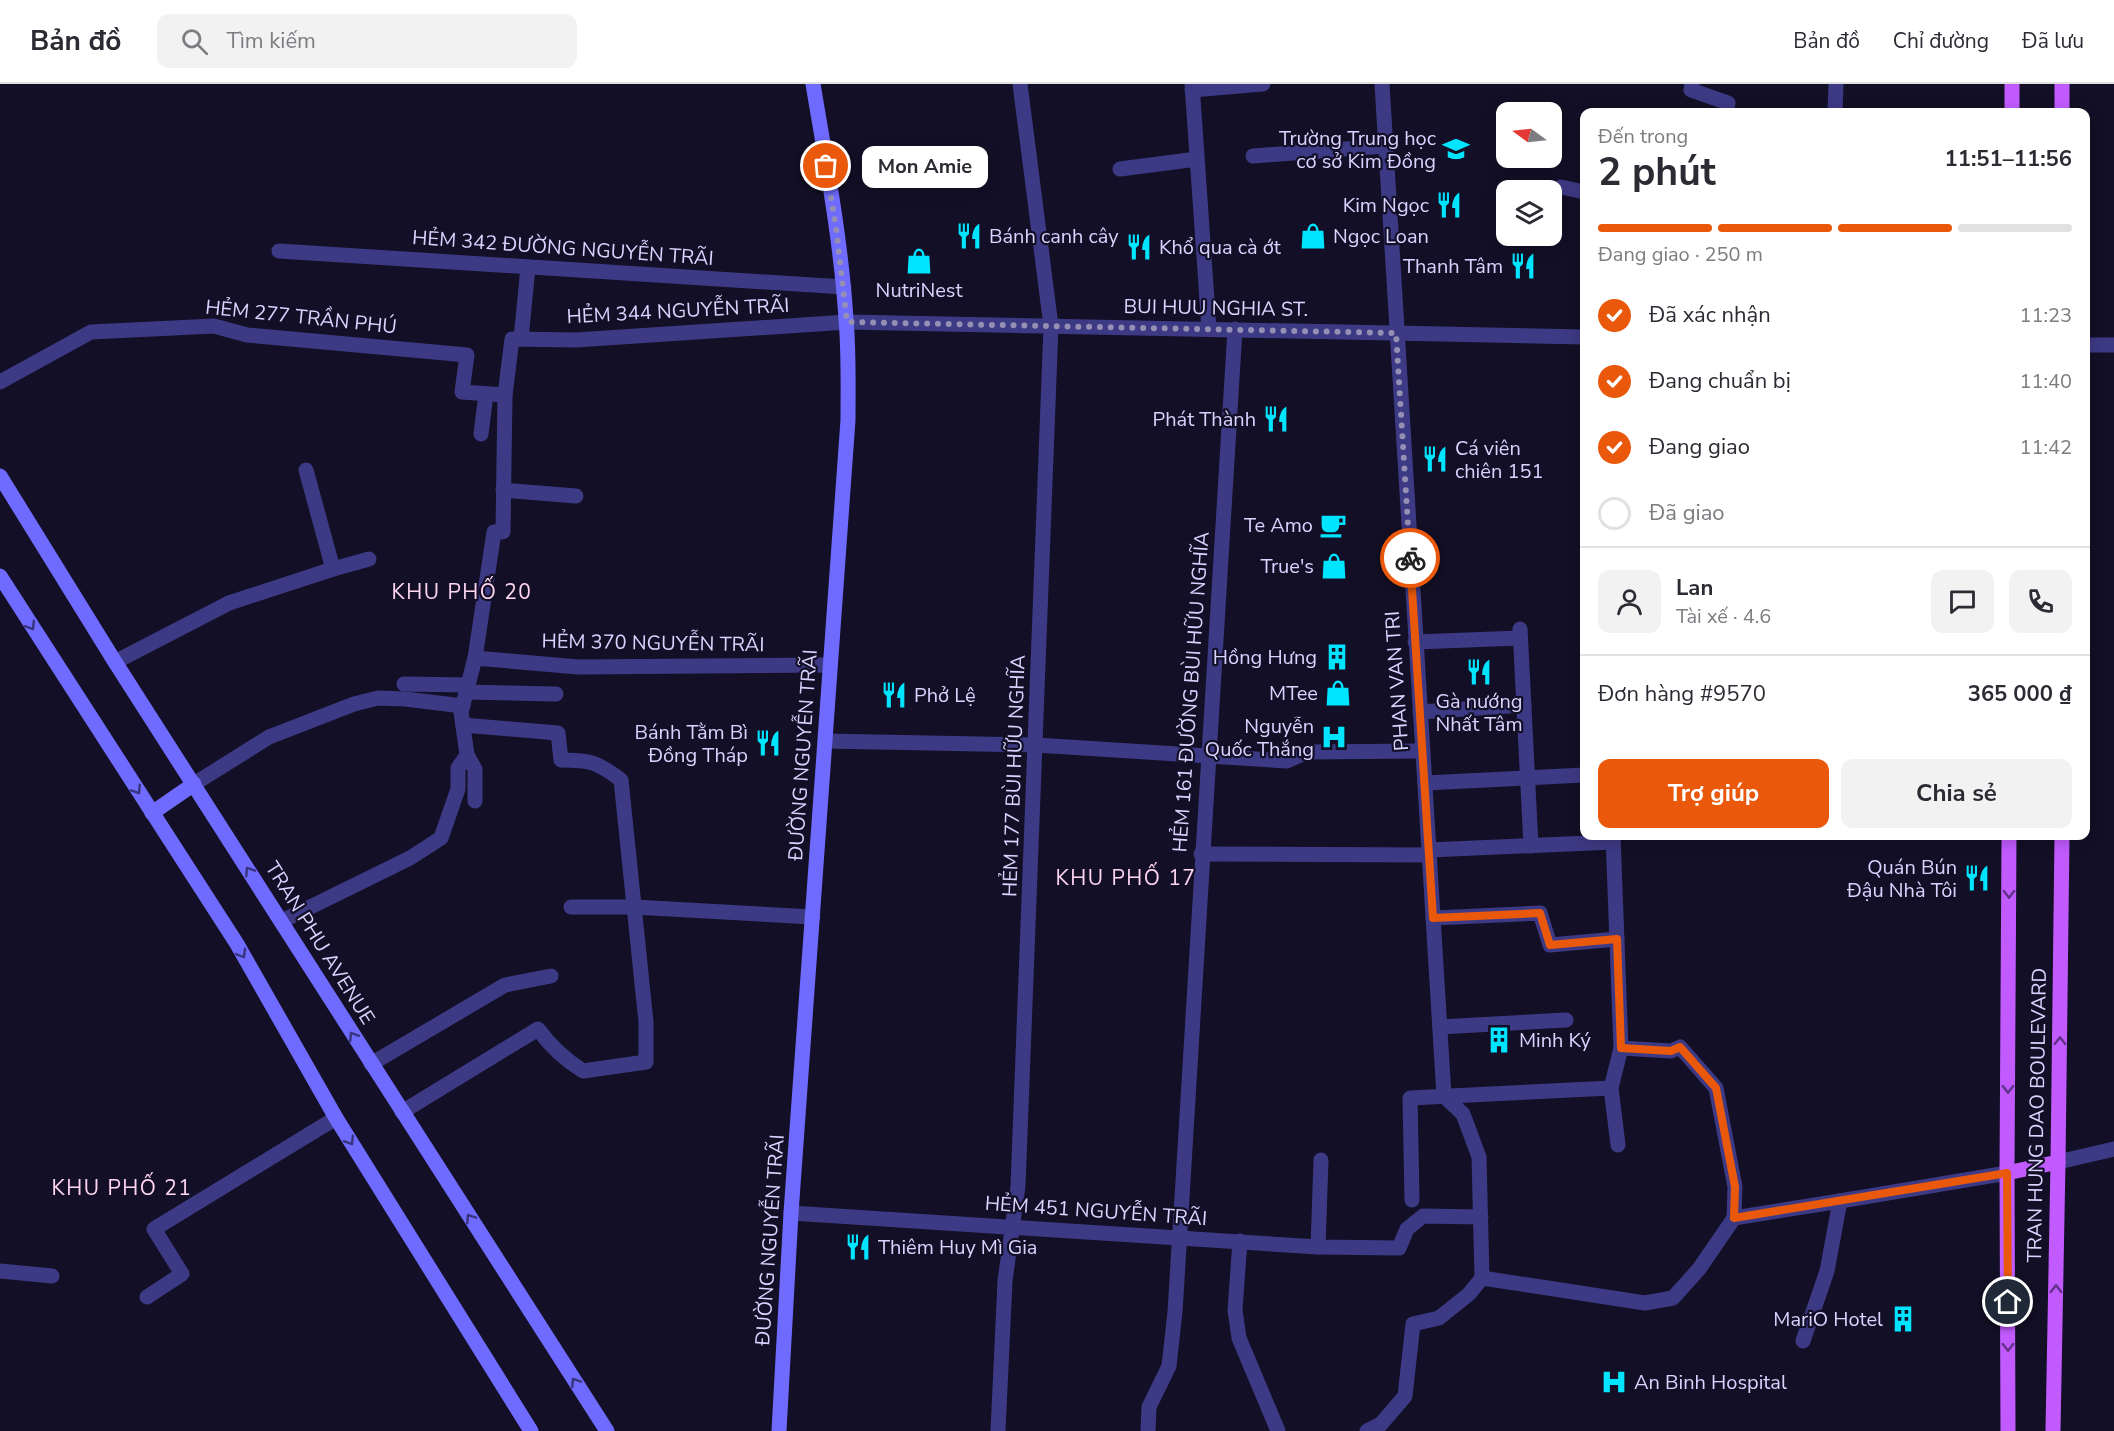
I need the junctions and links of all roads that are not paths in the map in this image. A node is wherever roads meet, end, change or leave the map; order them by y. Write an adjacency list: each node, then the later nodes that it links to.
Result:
1 (813, 84): 22 (main road, ĐƯỜNG NGUYỄN TRÃI)
2 (1020, 84): 24 (street, HẺM 177 BÙI HỮU NGHĨA)
3 (1263, 84): 9 (street)
4 (1382, 84): 14 (street, PHAN VAN TRI)
5 (1692, 84): 10 (street)
6 (1836, 84): 11 (street)
7 (2012, 84): 12 (main road)
8 (2062, 84): 13 (main road)
9 (1192, 87): 16 (street)
10 (1727, 108)
11 (1835, 108)
12 (2013, 108)
13 (2062, 108)
14 (1385, 146): 15 (street); 27 (street, PHAN VAN TRI)
15 (1253, 156)
16 (1197, 159): 17 (street); 25 (street)
17 (1120, 169)
18 (1562, 187): 19 (street)
19 (1580, 191)
20 (279, 251): 21 (street, HẺM 342 ĐƯỜNG NGUYỄN TRÃI)
21 (528, 267): 22 (street, HẺM 342 ĐƯỜNG NGUYỄN TRÃI); 29 (street)
22 (844, 287): 23 (main road, ĐƯỜNG NGUYỄN TRÃI)
23 (847, 322): 24 (street, BUI HUU NGHIA ST.); 29 (street, HẺM 344 NGUYỄN TRÃI); 46 (main road, ĐƯỜNG NGUYỄN TRÃI)
24 (1051, 326): 25 (street, BUI HUU NGHIA ST.); 54 (street, HẺM 177 BÙI HỮU NGHĨA)
25 (1209, 329): 26 (street, BUI HUU NGHIA ST.)
26 (1235, 329): 27 (street, BUI HUU NGHIA ST.); 57 (street, HẺM 161 ĐƯỜNG BÙI HỮU NGHĨA)
27 (1396, 333): 28 (street, BUI HUU NGHIA ST.); 43 (street, PHAN VAN TRI)
28 (1580, 337)
29 (517, 339): 34 (street)
30 (2090, 345): 31 (street)
31 (2114, 345)
32 (0, 382): 33 (street, HẺM 277 TRẦN PHÚ)
33 (486, 394): 34 (street); 35 (street)
34 (505, 395): 38 (street)
35 (481, 434)
36 (306, 471): 41 (street)
37 (0, 476): 45 (main road, TRAN PHU AVENUE)
38 (504, 489): 39 (street); 44 (street)
39 (576, 496)
40 (369, 560): 41 (street)
41 (333, 569): 45 (street)
42 (0, 576): 63 (main road, one-way to 63)
43 (1415, 642): 50 (street); 51 (street, PHAN VAN TRI)
44 (476, 658): 46 (street, HẺM 370 NGUYỄN TRÃI); 48 (street)
45 (115, 662): 61 (main road, TRAN PHU AVENUE)
46 (830, 665): 53 (main road, ĐƯỜNG NGUYỄN TRÃI)
47 (404, 684): 48 (street)
48 (466, 694): 49 (street); 52 (street); 61 (street)
49 (556, 694)
50 (1524, 705): 51 (street); 59 (street)
51 (1420, 712): 55 (street, PHAN VAN TRI)
52 (463, 725): 56 (street); 72 (street)
53 (825, 741): 54 (street); 73 (main road, ĐƯỜNG NGUYỄN TRÃI)
54 (1036, 746): 57 (street); 96 (street, HẺM 177 BÙI HỮU NGHĨA)
55 (1422, 751): 57 (street); 60 (street, PHAN VAN TRI)
56 (467, 755): 62 (street); 75 (street)
57 (1208, 756): 70 (street, HẺM 161 ĐƯỜNG BÙI HỮU NGHĨA)
58 (1580, 774): 59 (street)
59 (1529, 778): 60 (street); 68 (street)
60 (1425, 783): 69 (street, PHAN VAN TRI)
61 (194, 784): 63 (main road); 75 (main road, TRAN PHU AVENUE, one-way to 61)
62 (475, 801)
63 (152, 813): 85 (main road, one-way to 85)
64 (1601, 840): 68 (street)
65 (1613, 840): 76 (street)
66 (2009, 840): 90 (main road, TRAN HUNG DAO BOULEVARD, one-way to 90)
67 (2062, 840): 89 (main road, TRAN HUNG DAO BOULEVARD, one-way to 67)
68 (1532, 846): 69 (street)
69 (1429, 852): 70 (street); 74 (street, PHAN VAN TRI)
70 (1201, 854): 97 (street, HẺM 161 ĐƯỜNG BÙI HỮU NGHĨA)
71 (571, 907): 72 (street)
72 (634, 907): 73 (street); 84 (street)
73 (813, 917): 93 (main road, ĐƯỜNG NGUYỄN TRÃI)
74 (1433, 918): 76 (street); 79 (street, PHAN VAN TRI)
75 (282, 921): 81 (main road, TRAN PHU AVENUE, one-way to 75)
76 (1617, 939): 80 (street)
77 (551, 976): 81 (street)
78 (1566, 1020): 79 (street)
79 (1440, 1027): 83 (street, PHAN VAN TRI)
80 (1621, 1048): 82 (street); 95 (street)
81 (371, 1064): 84 (main road, TRAN PHU AVENUE)
82 (1611, 1088): 83 (street); 86 (street)
83 (1444, 1096): 91 (street); 94 (street)
84 (402, 1112): 107 (main road, TRAN PHU AVENUE, one-way to 84)
85 (336, 1118): 103 (street); 106 (main road, one-way to 106)
86 (1618, 1145)
87 (2114, 1149): 89 (street)
88 (1321, 1160): 99 (street)
89 (2058, 1162): 90 (main road); 113 (main road, TRAN HUNG DAO BOULEVARD, one-way to 89)
90 (2007, 1173): 92 (street); 112 (main road, TRAN HUNG DAO BOULEVARD, one-way to 112)
91 (1412, 1200)
92 (1840, 1201): 95 (street); 104 (street)
93 (791, 1213): 96 (street, HẺM 451 NGUYỄN TRÃI); 108 (main road, ĐƯỜNG NGUYỄN TRÃI)
94 (1480, 1217): 99 (street, HẺM 451 NGUYỄN TRÃI); 102 (street)
95 (1734, 1218): 102 (street)
96 (1012, 1227): 97 (street, HẺM 451 NGUYỄN TRÃI); 109 (street, HẺM 177 BÙI HỮU NGHĨA)
97 (1179, 1238): 98 (street, HẺM 451 NGUYỄN TRÃI); 110 (street, HẺM 161 ĐƯỜNG BÙI HỮU NGHĨA)
98 (1240, 1241): 99 (street, HẺM 451 NGUYỄN TRÃI); 111 (street)
99 (1317, 1247)
100 (0, 1271): 101 (street)
101 (52, 1276)
102 (1482, 1278): 105 (street)
103 (147, 1297)
104 (1803, 1341)
105 (1374, 1428)
106 (531, 1431)
107 (607, 1431)
108 (779, 1431)
109 (998, 1431)
110 (1148, 1431)
111 (1278, 1431)
112 (2008, 1431)
113 (2053, 1431)

